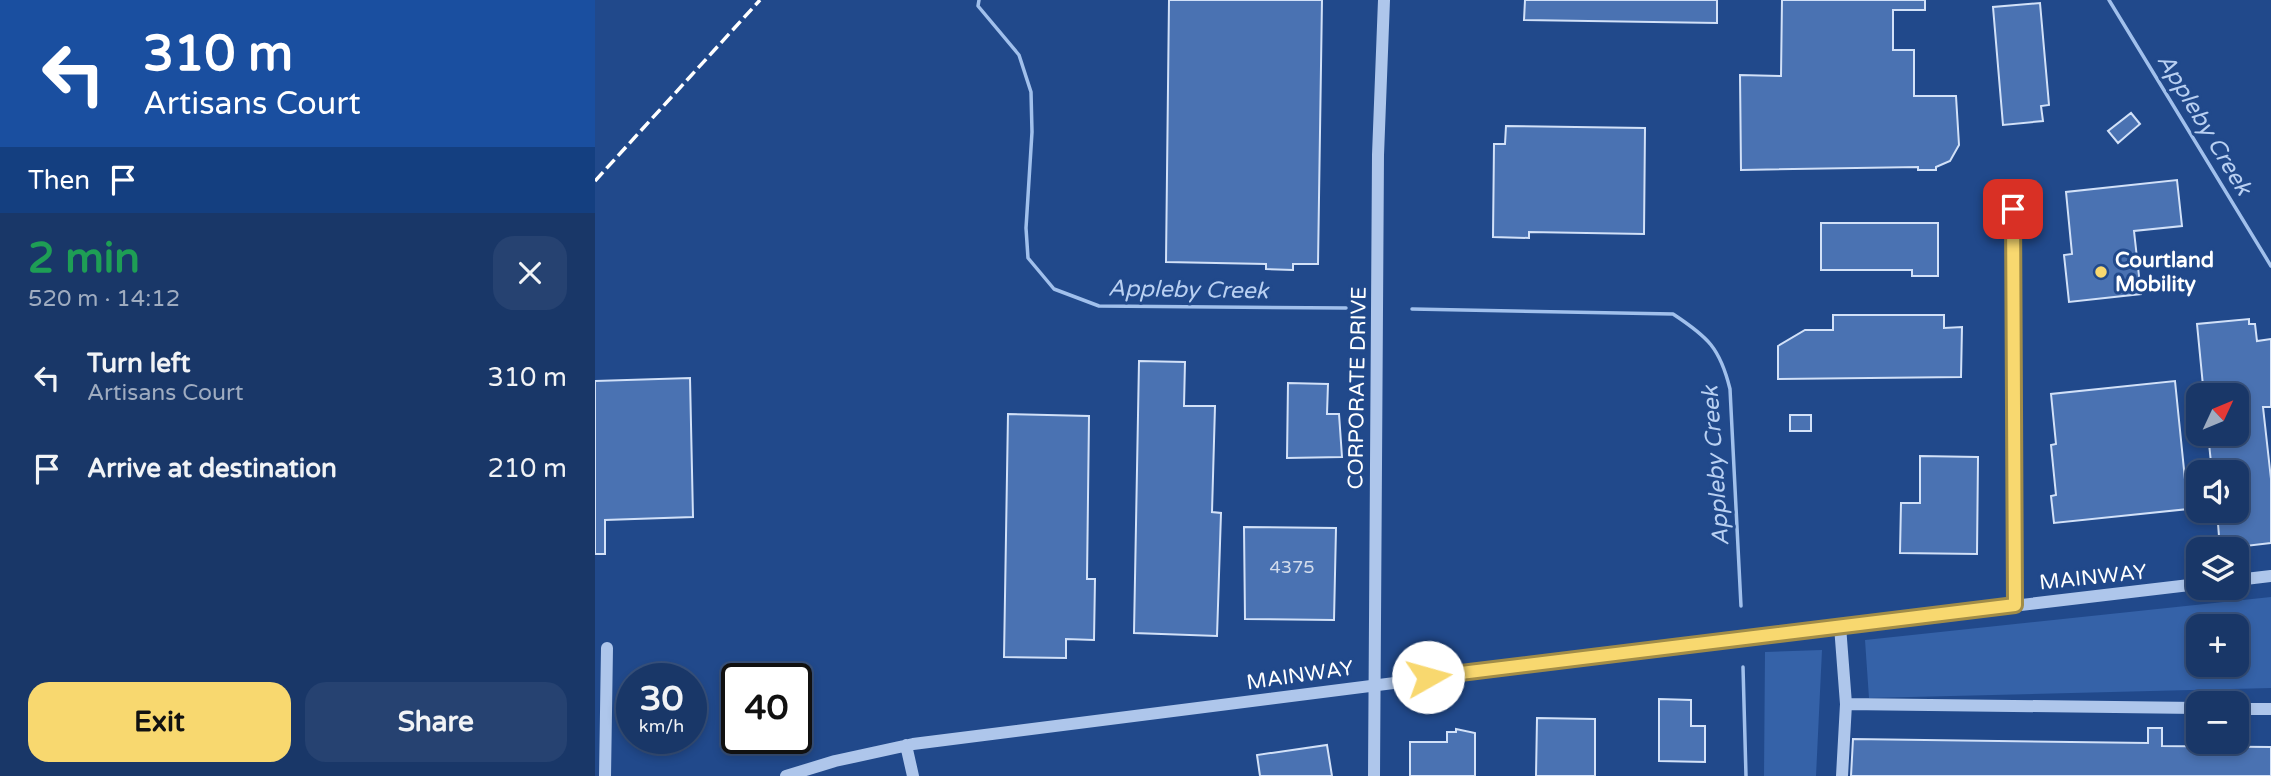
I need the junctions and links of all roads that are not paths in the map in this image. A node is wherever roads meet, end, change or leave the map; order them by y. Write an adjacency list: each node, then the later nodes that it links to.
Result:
1 (1384, 0): 9 (street, CORPORATE DRIVE)
2 (2013, 190): 6 (street)
3 (2271, 576): 4 (street)
4 (2249, 579)
5 (2186, 585): 6 (street, MAINWAY)
6 (2015, 605): 7 (street, MAINWAY)
7 (1840, 626): 9 (street, MAINWAY); 10 (street)
8 (607, 648): 15 (street)
9 (1374, 684): 14 (street, MAINWAY); 18 (street, CORPORATE DRIVE)
10 (1846, 704): 11 (street); 19 (street)
11 (2186, 708)
12 (2249, 709): 13 (street)
13 (2271, 709)
14 (905, 745): 16 (street, MAINWAY); 17 (street)
15 (605, 776)
16 (786, 776)
17 (913, 776)
18 (1374, 776)
19 (1842, 776)

